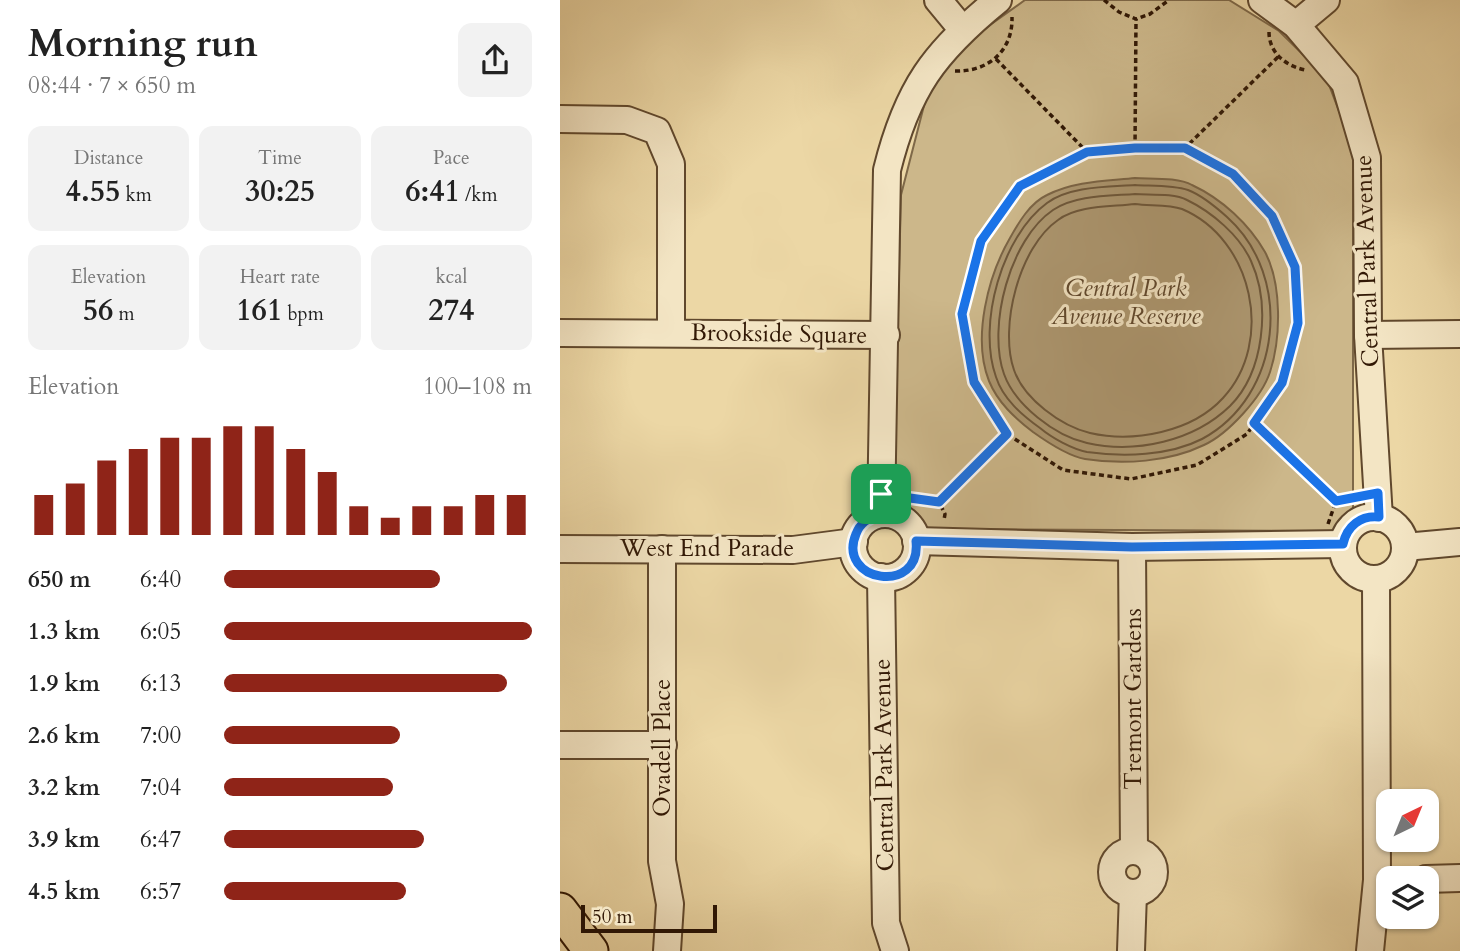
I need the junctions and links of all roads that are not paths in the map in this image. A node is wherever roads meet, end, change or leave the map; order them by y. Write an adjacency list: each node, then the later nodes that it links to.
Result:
1 (938, 0): 6 (street)
2 (1262, 0): 5 (street, Central Park Avenue)
3 (1326, 0): 5 (street)
4 (1002, 4): 6 (street)
5 (1296, 25): 12 (street, Central Park Avenue)
6 (962, 29): 11 (street)
7 (560, 120): 9 (street, Brookside Square)
8 (560, 333): 9 (street, Brookside Square)
9 (671, 333): 11 (street, Brookside Square)
10 (1460, 334): 12 (street)
11 (886, 335): 13 (street)
12 (1368, 335): 14 (street, Central Park Avenue)
13 (881, 504): 15 (street); 16 (street)
14 (1378, 505): 18 (street); 20 (street)
15 (916, 541): 19 (street); 23 (street)
16 (853, 542): 22 (street, West End Parade); 23 (street)
17 (1460, 542): 20 (street)
18 (1335, 544): 19 (street); 24 (street)
19 (1132, 547): 35 (street, Tremont Gardens)
20 (1405, 547): 24 (street)
21 (560, 549): 22 (street, West End Parade)
22 (662, 549): 26 (street, Ovadell Place)
23 (881, 577): 34 (street, Central Park Avenue)
24 (1376, 580): 27 (street)
25 (560, 745): 26 (street)
26 (663, 745): 32 (street, Ovadell Place)
27 (1382, 866)
28 (1439, 878): 29 (street)
29 (1460, 878)
30 (560, 910): 33 (main road)
31 (1376, 915): 36 (street)
32 (666, 949)
33 (591, 951)
34 (895, 951)
35 (1131, 951)
36 (1370, 951)

